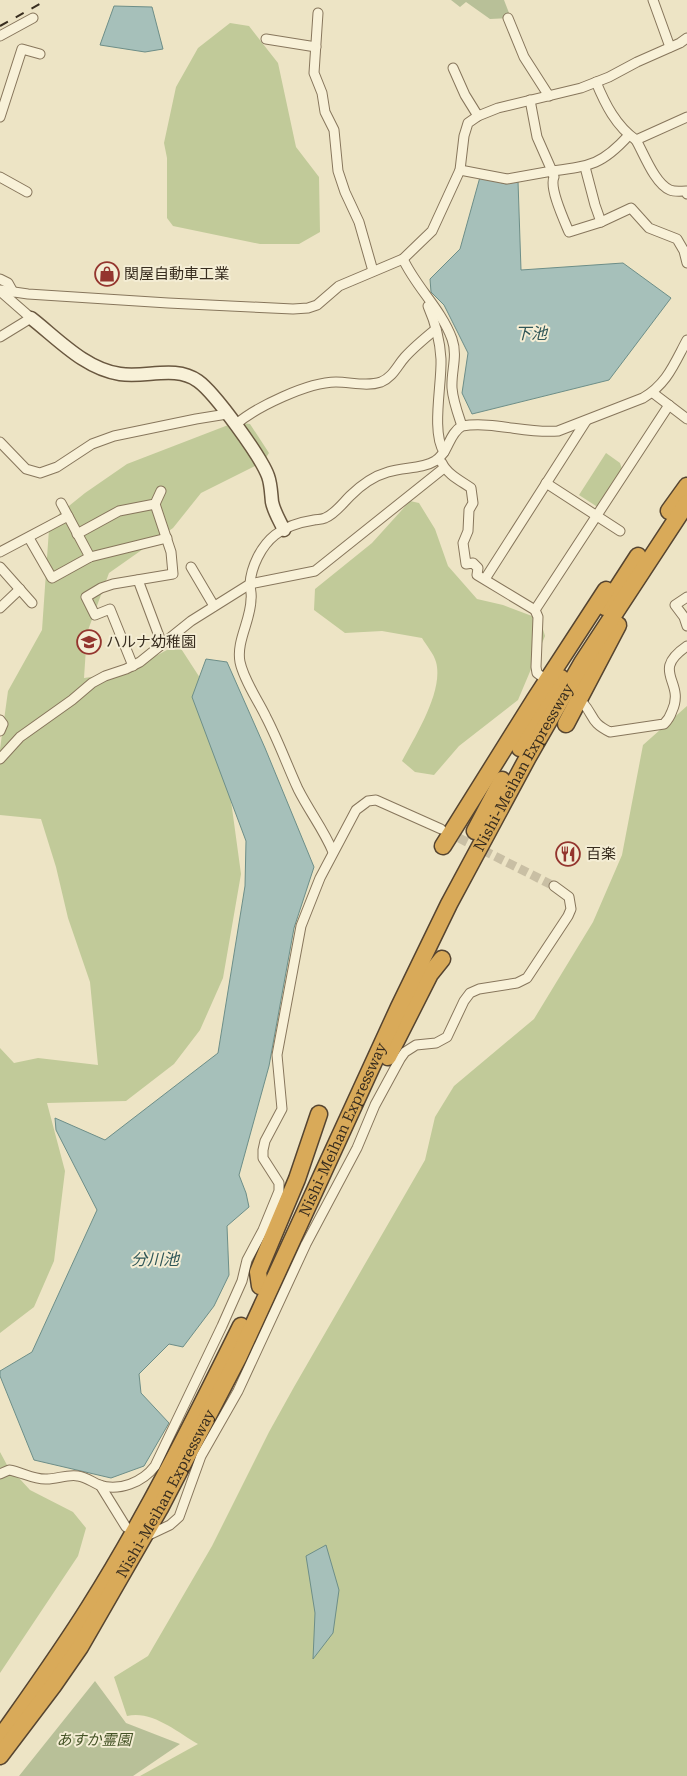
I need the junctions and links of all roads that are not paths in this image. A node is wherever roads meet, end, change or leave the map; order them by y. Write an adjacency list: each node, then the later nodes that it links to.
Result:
1 (653, 0): 9 (street)
2 (318, 13): 8 (street)
3 (33, 18): 5 (street)
4 (508, 18): 14 (street)
5 (0, 36)
6 (687, 38): 9 (street)
7 (266, 39): 8 (street)
8 (316, 47): 29 (street)
9 (670, 47): 12 (street)
10 (40, 54): 13 (street)
11 (453, 68): 16 (street)
12 (596, 82): 14 (street); 19 (street)
13 (4, 95): 17 (street)
14 (549, 96): 15 (street)
15 (530, 100): 16 (street); 22 (street)
16 (478, 116): 21 (street)
17 (0, 117)
18 (687, 117): 19 (street)
19 (632, 138): 20 (street); 25 (street)
20 (585, 167): 22 (street); 26 (street)
21 (460, 170): 22 (street); 27 (street)
22 (552, 170): 26 (street)
23 (0, 177): 24 (street)
24 (27, 192)
25 (687, 194)
26 (601, 222): 28 (street)
27 (403, 259): 29 (street); 33 (street)
28 (687, 263)
29 (373, 271): 32 (street)
30 (0, 279): 32 (street)
31 (0, 290): 32 (street); 34 (street)
32 (13, 292)
33 (424, 294): 35 (street); 44 (street)
34 (31, 318): 36 (street); 40 (street)
35 (436, 329): 43 (street); 46 (street)
36 (0, 337)
37 (687, 340): 38 (street)
38 (653, 392): 39 (street); 42 (street)
39 (670, 405): 41 (street); 55 (street)
40 (227, 414): 43 (street); 45 (street)
41 (687, 418)
42 (586, 420): 44 (street); 48 (street)
43 (235, 425): 57 (street)
44 (462, 426): 46 (street)
45 (0, 442)
46 (442, 455): 47 (street); 57 (street)
47 (444, 468): 66 (street); 69 (street)
48 (546, 483): 55 (street); 66 (street)
49 (687, 486): 68 (highway, Nishi-Meihan Expressway)
50 (161, 491): 53 (street)
51 (61, 503): 54 (street)
52 (687, 503): 56 (highway, Nishi-Meihan Expressway)
53 (156, 504): 59 (street); 61 (street)
54 (68, 516): 59 (street); 60 (street)
55 (596, 516): 58 (street); 75 (street)
56 (673, 523): 83 (highway); 92 (highway, Nishi-Meihan Expressway)
57 (284, 530): 69 (street)
58 (620, 531)
59 (77, 534): 63 (street)
60 (28, 538): 62 (street); 63 (street)
61 (166, 538): 63 (street); 67 (street)
62 (0, 552)
63 (90, 557)
64 (192, 567): 73 (street)
65 (0, 568): 70 (street)
66 (485, 579): 75 (street)
67 (138, 580): 77 (street); 79 (street)
68 (621, 581): 87 (highway); 93 (highway, Nishi-Meihan Expressway)
69 (250, 584): 73 (street); 88 (street)
70 (20, 589): 72 (street); 74 (street)
71 (687, 596): 76 (street)
72 (32, 603)
73 (214, 606): 77 (street)
74 (0, 608)
75 (535, 610): 80 (street)
76 (687, 626)
77 (162, 644): 79 (street)
78 (687, 646): 81 (street)
79 (134, 666): 85 (street)
80 (541, 676)
81 (583, 703)
82 (0, 720): 84 (street)
83 (566, 724)
84 (0, 730)
85 (0, 759)
86 (441, 829): 88 (street)
87 (443, 846)
88 (333, 852): 95 (street)
89 (554, 886): 97 (street)
90 (442, 958): 92 (highway)
91 (319, 1114): 93 (highway)
92 (308, 1205): 99 (highway, Nishi-Meihan Expressway)
93 (260, 1286): 98 (highway, Nishi-Meihan Expressway)
94 (0, 1474): 95 (street)
95 (100, 1485): 96 (street)
96 (126, 1527)
97 (151, 1534)
98 (0, 1738)
99 (0, 1756)

